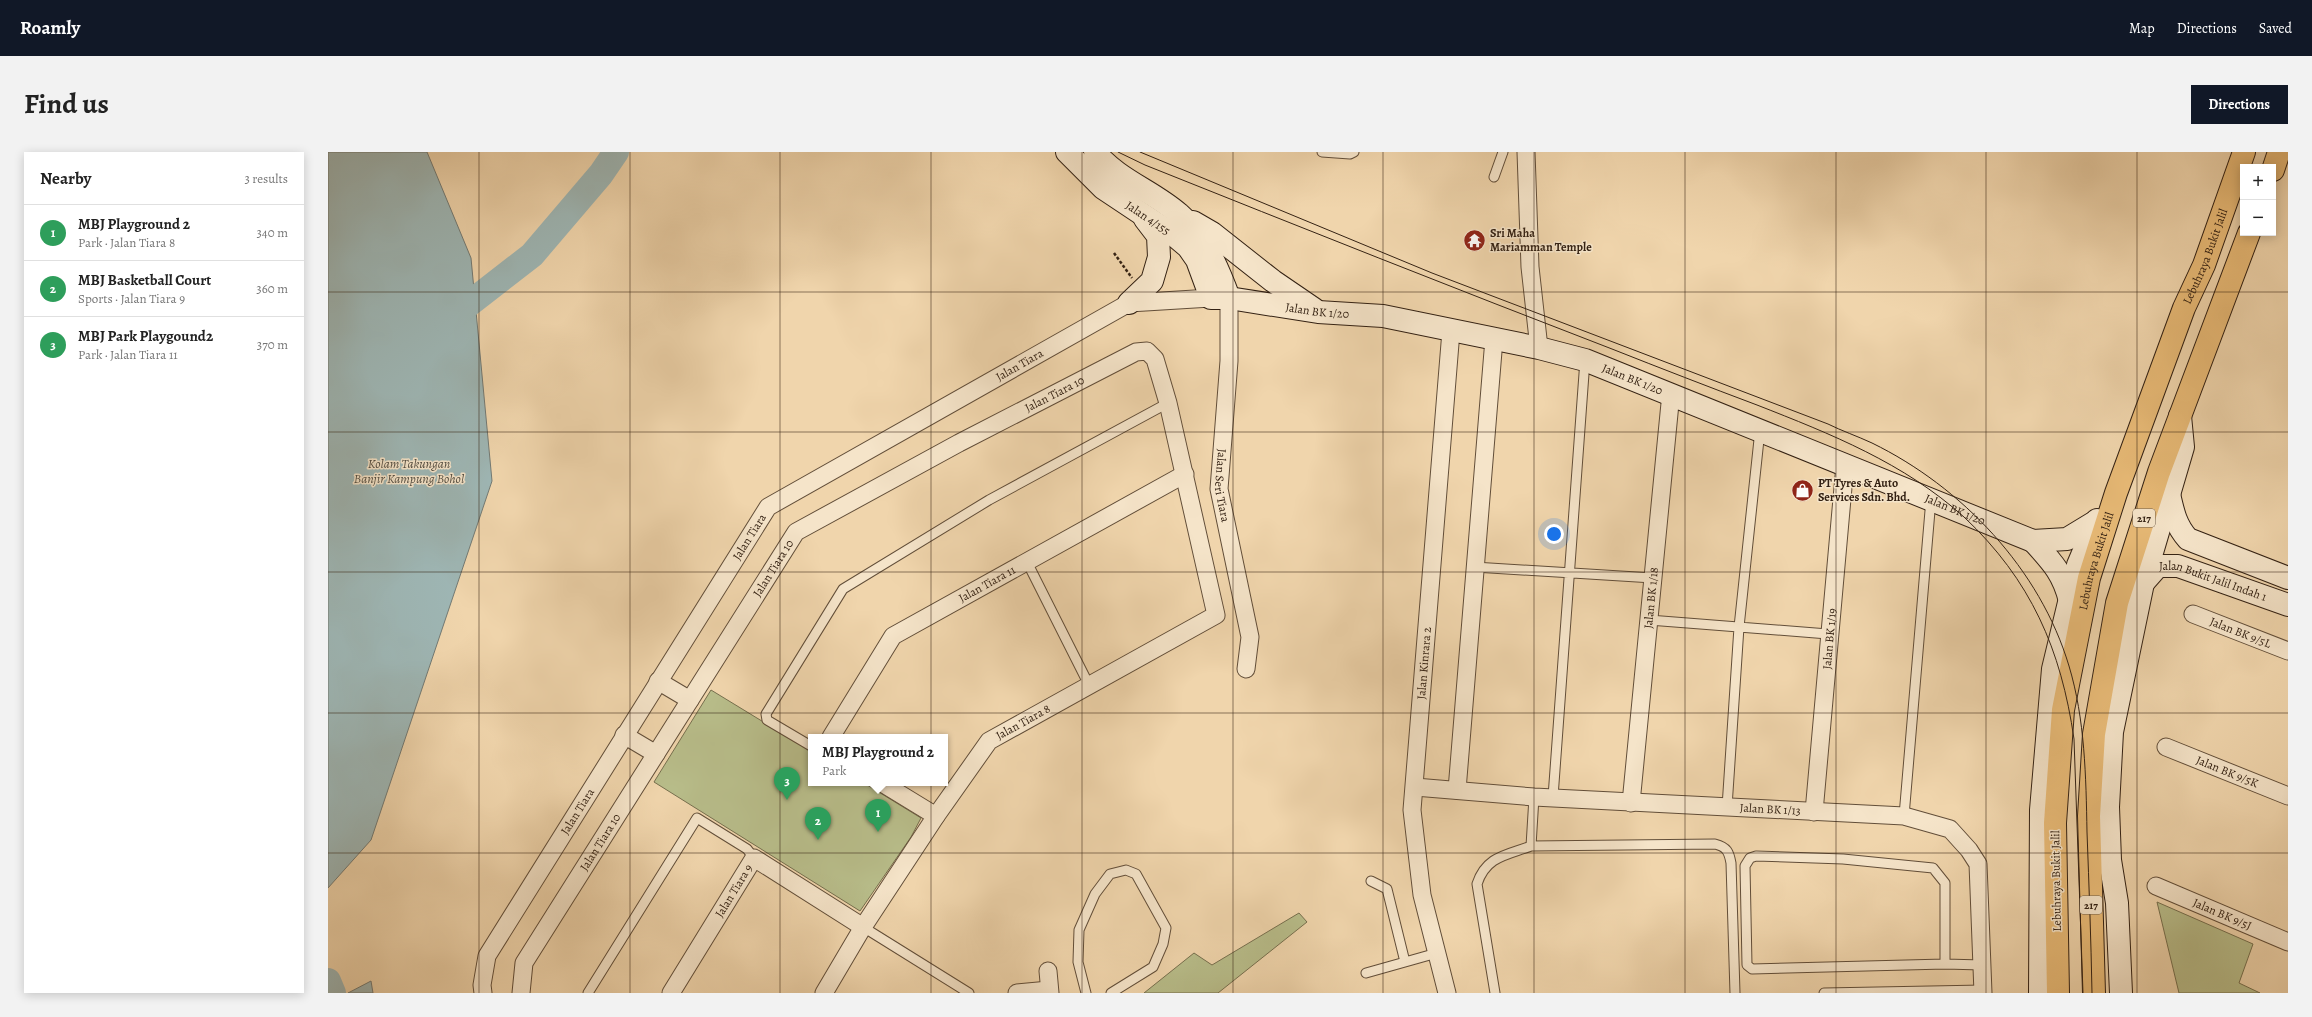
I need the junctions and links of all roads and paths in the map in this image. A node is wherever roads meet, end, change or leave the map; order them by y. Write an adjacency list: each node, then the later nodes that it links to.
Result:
1 (1067, 152): 11 (street, Jalan 4/155)
2 (1095, 152): 12 (street, Jalan 4/155)
3 (1322, 152): 4 (lane)
4 (1354, 152)
5 (1503, 152): 10 (lane)
6 (1526, 152): 20 (street)
7 (2244, 152): 28 (highway, Lebuhraya Bukit Jalil)
8 (2280, 152): 9 (highway)
9 (2275, 164)
10 (1494, 177)
11 (1141, 214): 15 (street); 16 (street, Jalan 4/155)
12 (1179, 214): 16 (street, Jalan 4/155); 17 (street)
13 (2248, 236): 24 (highway, 217)
14 (1114, 253): 15 (path)
15 (1135, 297): 16 (street, Jalan Tiara); 48 (street, Jalan Tiara)
16 (1220, 298): 17 (street, Jalan BK 1/20); 47 (street, Jalan Seri Tiara)
17 (1318, 312): 18 (street, Jalan BK 1/20)
18 (1452, 331): 19 (street, Jalan BK 1/20); 57 (street, Jalan Kinrara 2)
19 (1494, 339): 20 (street, Jalan BK 1/20); 34 (street)
20 (1539, 348): 21 (street, Jalan BK 1/20)
21 (1585, 360): 22 (street, Jalan BK 1/20); 35 (lane)
22 (1671, 393): 25 (street, Jalan BK 1/20); 36 (street, Jalan BK 1/18)
23 (1168, 403): 27 (street, Jalan Tiara 10); 50 (street, Jalan Tiara 10); 53 (lane)
24 (2180, 416): 29 (street); 97 (highway, 217)
25 (1760, 430): 26 (street, Jalan BK 1/20); 44 (lane)
26 (1845, 465): 30 (street, Jalan BK 1/20); 45 (street, Jalan BK 1/19)
27 (1185, 474): 33 (street, Jalan Tiara 11); 42 (street, Jalan Tiara 10)
28 (2116, 493): 31 (street); 96 (highway, Lebuhraya Bukit Jalil)
29 (2169, 493): 37 (street); 38 (street)
30 (1930, 499): 32 (street, Jalan BK 1/20); 66 (lane)
31 (2095, 522): 32 (street, Jalan BK 1/20); 39 (street)
32 (2033, 541): 39 (street, Jalan BK 1/20)
33 (1026, 562): 49 (lane); 51 (street, Jalan Tiara 11)
34 (1474, 567): 35 (lane); 58 (street)
35 (1569, 573): 36 (lane); 61 (lane)
36 (1653, 578): 43 (street, Jalan BK 1/18)
37 (2288, 578)
38 (2143, 582): 40 (street, Jalan Bukit Jalil Indah 1); 98 (street)
39 (2071, 602): 95 (street)
40 (2288, 605)
41 (2193, 614): 46 (street, Jalan BK 9/5L)
42 (1216, 615): 49 (street, Jalan Tiara 8)
43 (1649, 620): 44 (lane); 62 (street, Jalan BK 1/18)
44 (1739, 627): 45 (lane); 63 (lane)
45 (1828, 634): 64 (street, Jalan BK 1/19)
46 (2288, 651)
47 (1246, 670)
48 (658, 681): 50 (street); 52 (street, Jalan Tiara)
49 (1089, 685): 65 (street, Jalan Tiara 8)
50 (690, 700): 55 (street, Jalan Tiara 10)
51 (832, 734)
52 (624, 735): 55 (street); 82 (street, Jalan Tiara)
53 (808, 744)
54 (2166, 747): 59 (street, Jalan BK 9/5K)
55 (656, 754): 83 (street, Jalan Tiara 10)
56 (887, 786): 65 (street)
57 (1415, 787): 58 (street, Jalan BK 1/13); 73 (street, Jalan Kinrara 2)
58 (1456, 790): 60 (street, Jalan BK 1/13)
59 (2288, 796)
60 (1534, 797): 61 (street, Jalan BK 1/13); 67 (lane)
61 (1553, 797): 62 (street, Jalan BK 1/13)
62 (1631, 803): 63 (street, Jalan BK 1/13)
63 (1727, 807): 64 (street, Jalan BK 1/13)
64 (1814, 812): 66 (street, Jalan BK 1/13)
65 (936, 816): 71 (street, Jalan Tiara 8)
66 (1904, 816): 76 (street, Jalan BK 1/13)
67 (1531, 846): 92 (lane); 93 (lane)
68 (754, 858): 71 (street, Jalan Tiara 9); 84 (lane); 85 (street, Jalan Tiara 9)
69 (1371, 881): 74 (lane)
70 (2156, 886): 72 (street, Jalan BK 9/5J)
71 (863, 927): 86 (street, Jalan Tiara 8); 87 (lane)
72 (2288, 942)
73 (1437, 953): 74 (lane); 91 (street, Jalan Kinrara 2)
74 (1405, 962): 78 (lane)
75 (1945, 964): 75 (lane); 76 (lane)
76 (1982, 965): 80 (street, Jalan BK 1/13)
77 (1048, 971): 79 (street)
78 (1366, 973)
79 (1050, 991): 88 (street)
80 (1983, 991): 81 (lane)
81 (1947, 992): 94 (lane)
82 (482, 993)
83 (520, 993)
84 (588, 993)
85 (671, 993)
86 (824, 993)
87 (969, 993)
88 (1018, 993)
89 (1086, 993): 90 (lane)
90 (1111, 993)
91 (1447, 993)
92 (1495, 993)
93 (1735, 993)
94 (1824, 993)
95 (2040, 993)
96 (2058, 993)
97 (2094, 993)
98 (2121, 993)

